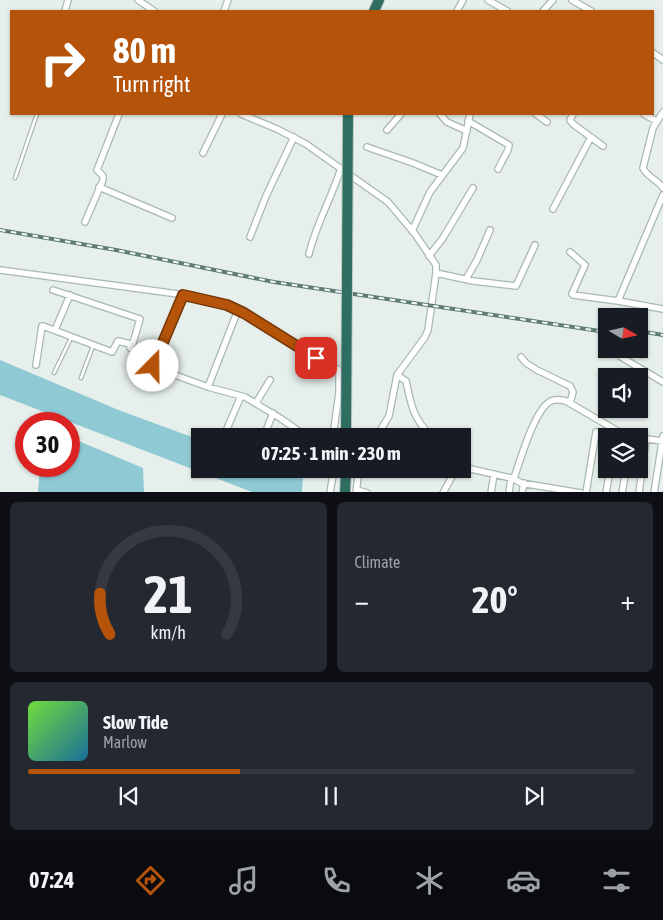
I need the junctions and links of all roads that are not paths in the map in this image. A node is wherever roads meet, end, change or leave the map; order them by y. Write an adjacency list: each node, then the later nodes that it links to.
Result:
1 (138, 0): 6 (street)
2 (488, 0): 7 (street)
3 (552, 0): 8 (street)
4 (572, 0): 5 (street)
5 (579, 2): 9 (street)
6 (153, 10)
7 (505, 10)
8 (544, 10)
9 (590, 10)
10 (663, 112): 24 (street)
11 (37, 115): 35 (lane)
12 (119, 115): 36 (street)
13 (222, 115): 31 (street)
14 (243, 115): 28 (street)
15 (348, 115): 81 (highway, bridge)
16 (400, 115): 25 (street)
17 (441, 115): 26 (street)
18 (470, 115): 22 (street)
19 (537, 115): 23 (street)
20 (573, 115): 27 (street)
21 (646, 115): 24 (street)
22 (468, 121): 26 (street); 33 (street)
23 (547, 122)
24 (656, 122): 38 (street)
25 (387, 130)
26 (467, 131): 34 (street)
27 (592, 137): 29 (street); 40 (street)
28 (294, 138): 32 (street); 45 (street)
29 (603, 146)
30 (367, 147): 34 (street)
31 (203, 153)
32 (341, 168): 44 (street); 48 (street)
33 (498, 169)
34 (442, 175): 44 (street)
35 (15, 178)
36 (99, 187): 41 (street); 42 (street)
37 (473, 188): 49 (street)
38 (663, 188)
39 (663, 195): 56 (street)
40 (553, 209)
41 (172, 218)
42 (85, 222)
43 (490, 230): 52 (street)
44 (412, 231): 49 (street)
45 (250, 238)
46 (535, 245): 52 (street)
47 (570, 252): 56 (street)
48 (309, 254)
49 (430, 256): 51 (street)
50 (0, 270): 55 (street)
51 (436, 273): 52 (street); 68 (street)
52 (466, 279)
53 (53, 290): 54 (street)
54 (70, 295): 59 (street); 62 (street)
55 (183, 295): 58 (street); 66 (street)
56 (618, 301): 57 (street)
57 (663, 309)
58 (238, 310): 72 (street); 80 (street)
59 (55, 330): 60 (street); 65 (street)
60 (72, 337): 61 (street); 67 (lane)
61 (93, 345): 62 (street); 69 (lane)
62 (131, 345): 66 (street)
63 (521, 357): 75 (street)
64 (623, 358): 71 (street)
65 (36, 365)
66 (153, 366): 72 (street)
67 (54, 373)
68 (397, 375): 82 (street); 83 (street)
69 (81, 378)
70 (270, 380): 74 (street)
71 (663, 382)
72 (208, 387): 73 (street)
73 (240, 396): 74 (street); 77 (street)
74 (256, 403): 76 (street)
75 (570, 404): 84 (street); 94 (street)
76 (273, 413): 78 (street); 79 (street)
77 (227, 428)
78 (267, 428)
79 (295, 428)
80 (334, 428)
81 (346, 428)
82 (381, 428)
83 (424, 428)
84 (614, 428)
85 (598, 432): 110 (street)
86 (648, 439): 87 (street)
87 (663, 439): 114 (street)
88 (471, 469): 89 (street)
89 (494, 474): 94 (street); 106 (street)
90 (332, 478): 102 (street)
91 (346, 478): 103 (highway)
92 (358, 478): 100 (street)
93 (451, 478): 105 (street)
94 (512, 478): 98 (street); 107 (street)
95 (608, 478): 111 (street)
96 (624, 478): 112 (street)
97 (641, 478): 113 (street)
98 (524, 483): 99 (street); 108 (street)
99 (539, 489): 101 (street)
100 (356, 491): 104 (street)
101 (557, 491): 109 (street)
102 (330, 492)
103 (345, 492)
104 (367, 492)
105 (443, 492)
106 (491, 492)
107 (509, 492)
108 (522, 492)
109 (577, 492)
110 (586, 492)
111 (606, 492)
112 (622, 492)
113 (639, 492)
114 (654, 492)

